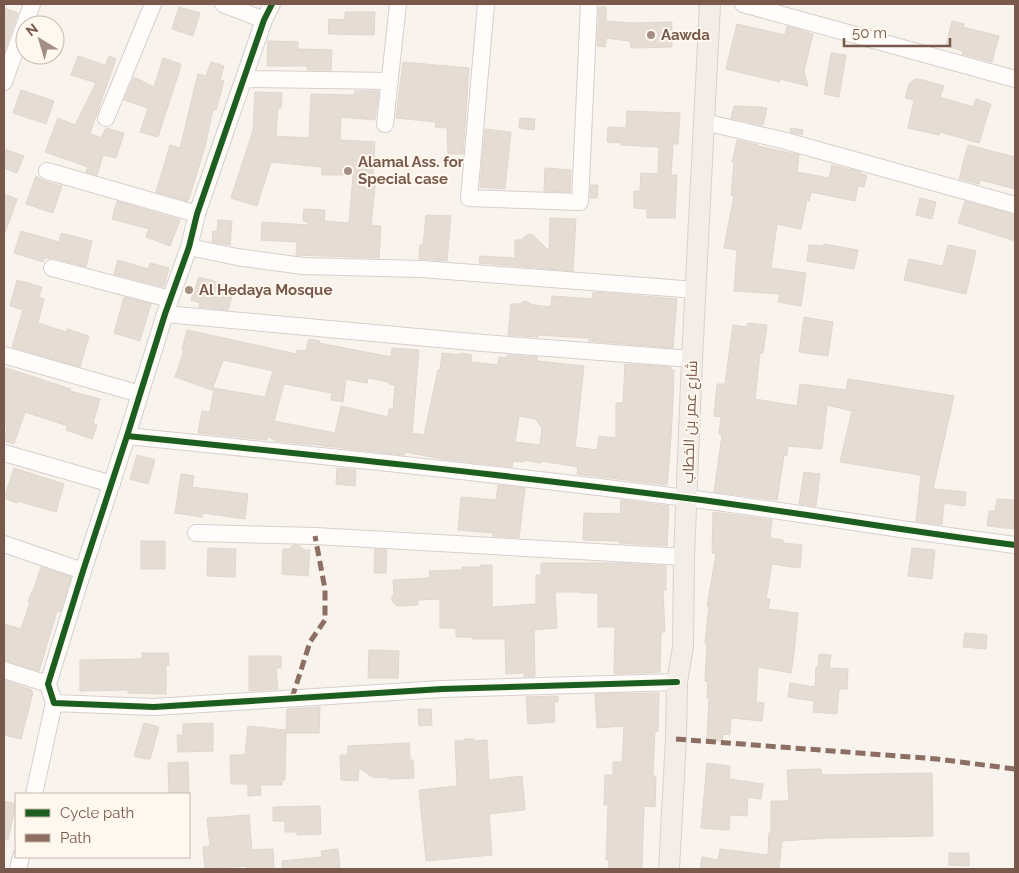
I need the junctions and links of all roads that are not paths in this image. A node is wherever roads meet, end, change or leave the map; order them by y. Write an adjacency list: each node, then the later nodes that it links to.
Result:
1 (32, 4): 14 (street)
2 (153, 4): 15 (street)
3 (223, 4): 10 (street)
4 (272, 4): 10 (street)
5 (398, 4): 13 (street)
6 (486, 4): 7 (street)
7 (589, 4)
8 (710, 4): 16 (main road, شارع عمر بن الخطاب)
9 (743, 4): 12 (street)
10 (264, 20): 11 (street)
11 (245, 79): 13 (street); 20 (street)
12 (1015, 79)
13 (390, 81): 17 (street)
14 (4, 82)
15 (106, 118)
16 (704, 122): 19 (street); 23 (main road, شارع عمر بن الخطاب)
17 (385, 124)
18 (47, 171): 20 (street)
19 (1015, 205)
20 (197, 214): 21 (street)
21 (189, 247): 23 (street); 24 (street)
22 (52, 268): 24 (street)
23 (696, 290): 26 (main road, شارع عمر بن الخطاب)
24 (167, 307): 26 (street); 27 (street)
25 (4, 355): 27 (street)
26 (692, 359): 31 (main road, شارع عمر بن الخطاب)
27 (140, 394): 28 (street)
28 (127, 436): 30 (street); 31 (street)
29 (4, 453): 30 (street)
30 (112, 484): 36 (street)
31 (687, 498): 34 (street); 35 (main road, شارع عمر بن الخطاب)
32 (196, 533): 35 (street)
33 (4, 544): 36 (street)
34 (1015, 545)
35 (684, 557): 38 (main road, شارع عمر بن الخطاب)
36 (83, 570): 39 (street)
37 (4, 670): 39 (street)
38 (676, 682): 40 (street); 42 (main road, شارع عمر بن الخطاب)
39 (48, 684): 40 (street)
40 (54, 703): 41 (street)
41 (34, 793)
42 (669, 869)

